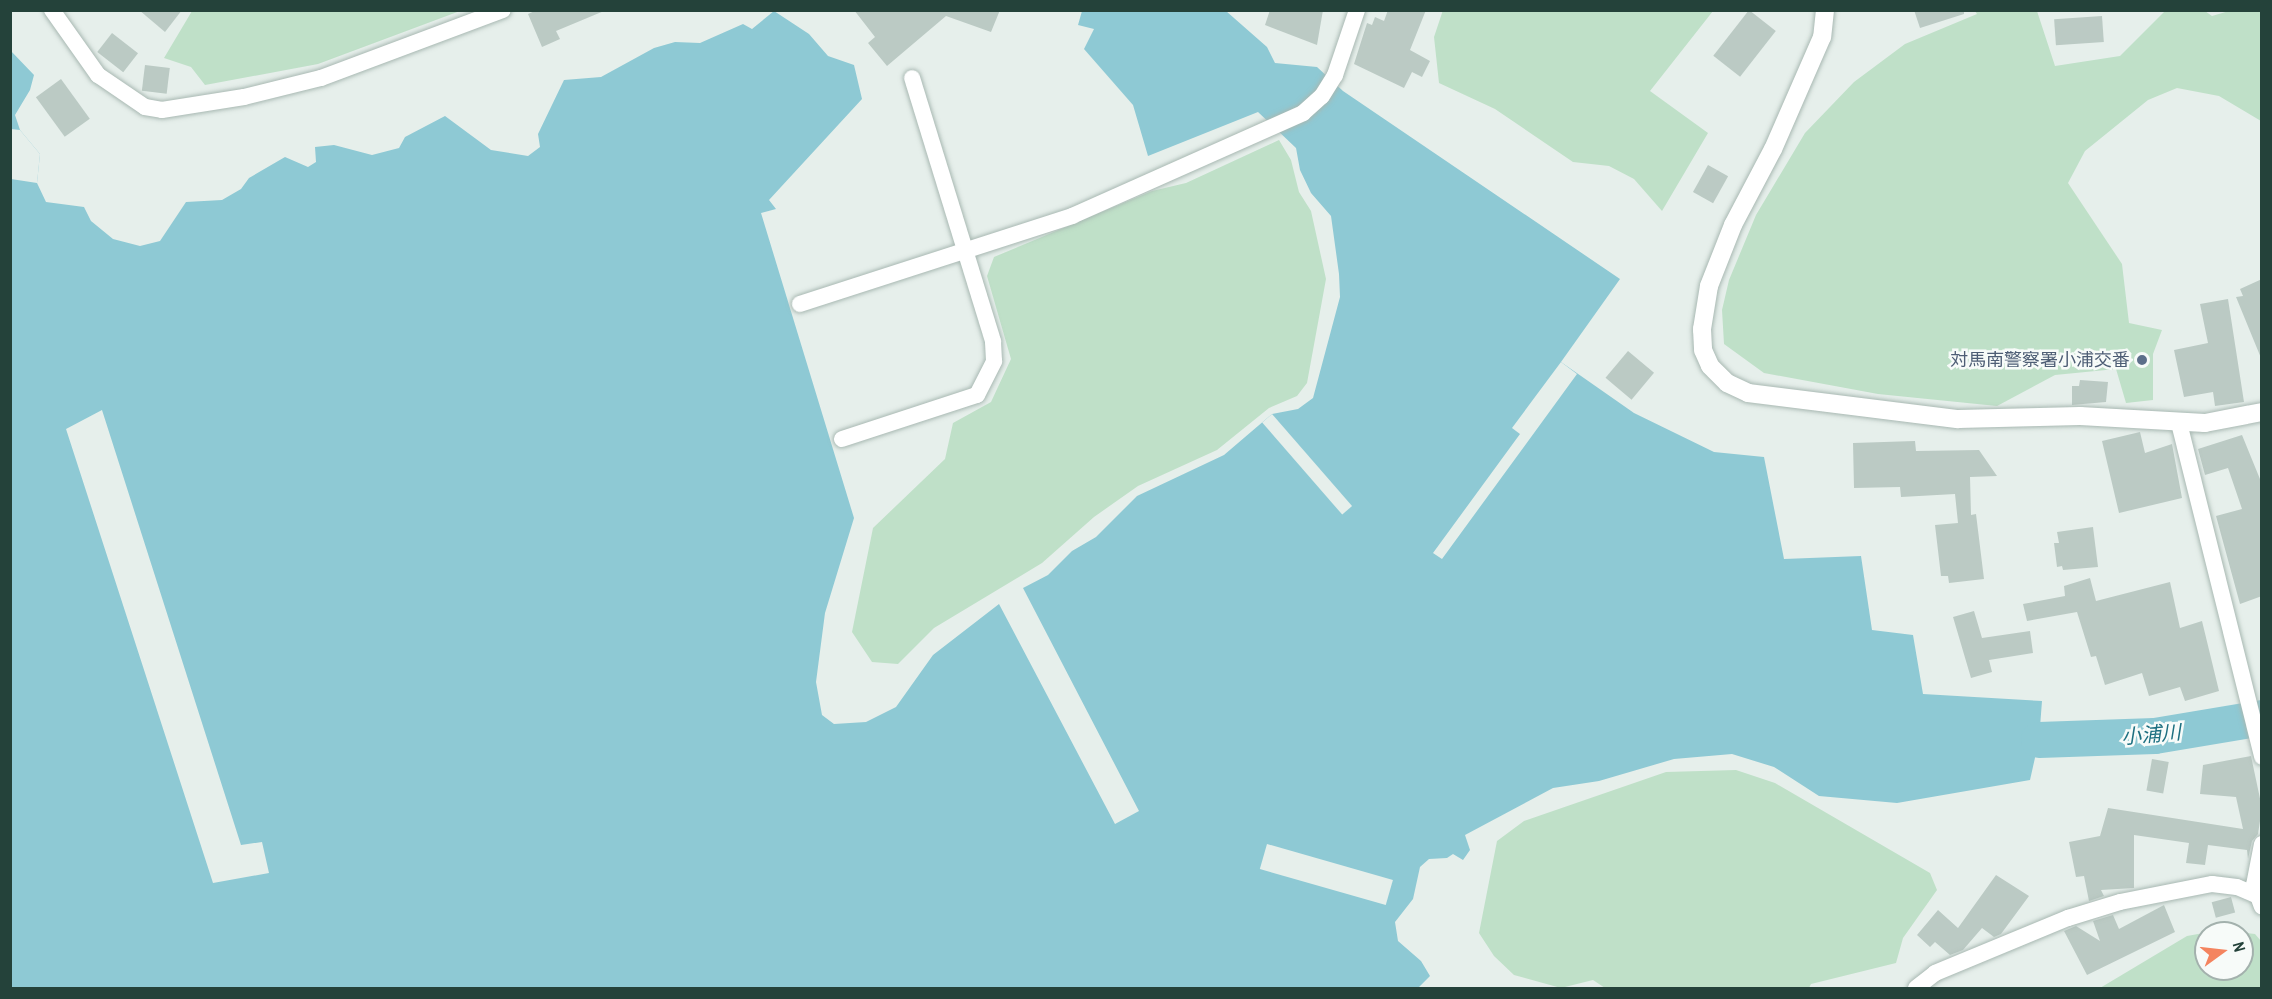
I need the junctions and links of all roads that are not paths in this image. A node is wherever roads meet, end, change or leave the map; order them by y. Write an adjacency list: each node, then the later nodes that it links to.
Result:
1 (52, 10): 2 (street)
2 (503, 10)
3 (1357, 10): 6 (street)
4 (1825, 10): 9 (street)
5 (912, 78): 6 (street)
6 (965, 253): 7 (street); 10 (street)
7 (800, 304)
8 (2262, 412): 9 (street)
9 (2179, 423): 11 (street)
10 (842, 439)
11 (2262, 757)
12 (2262, 844): 13 (street)
13 (2259, 901): 14 (street)
14 (1916, 988)

